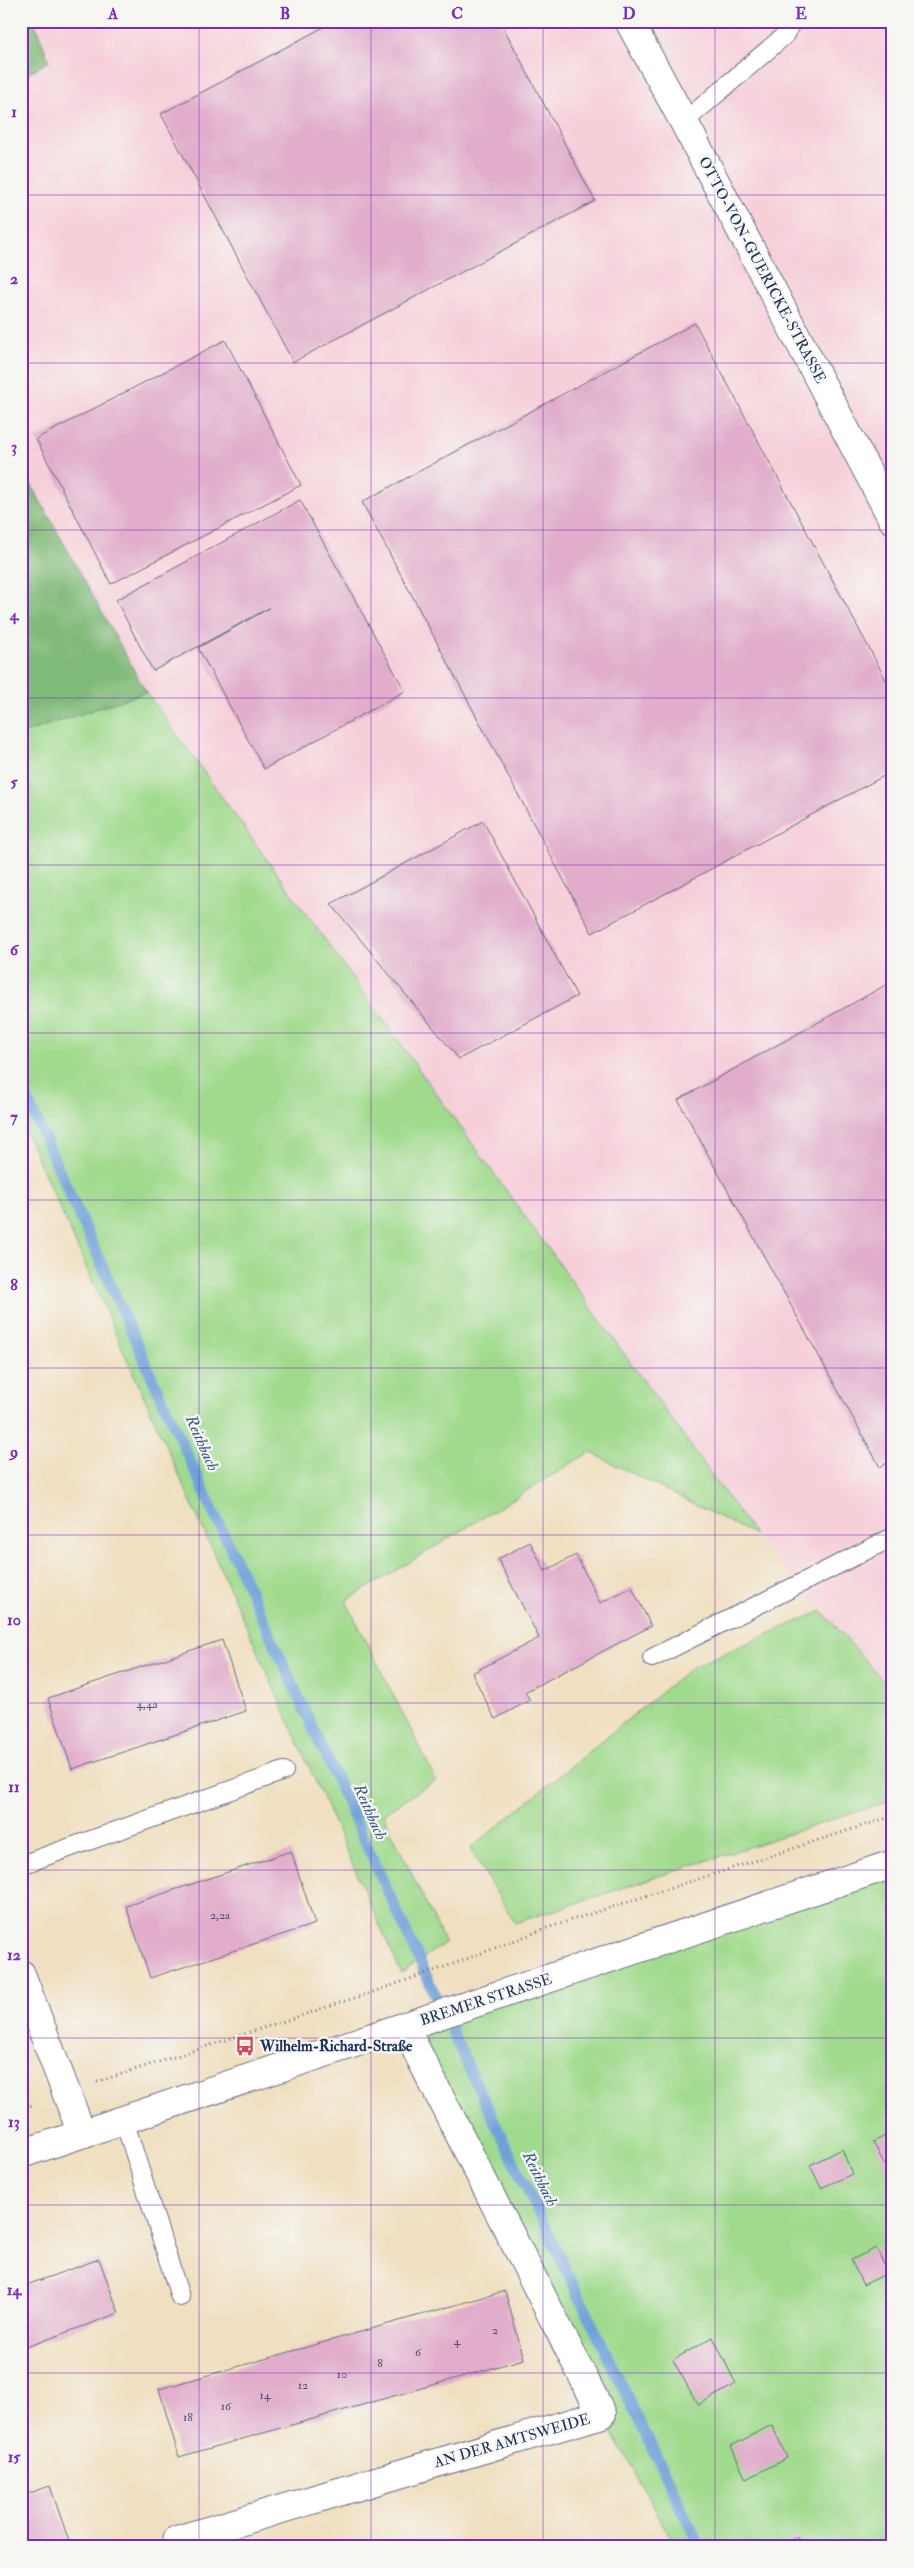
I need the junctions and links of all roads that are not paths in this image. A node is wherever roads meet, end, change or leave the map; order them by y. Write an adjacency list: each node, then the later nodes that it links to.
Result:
1 (629, 21): 3 (street, OTTO-VON-GUERICKE-STRASSE)
2 (792, 21): 3 (lane)
3 (684, 122): 4 (street, OTTO-VON-GUERICKE-STRASSE)
4 (893, 520)
5 (893, 1537): 6 (lane)
6 (652, 1658)
7 (284, 1771): 9 (lane)
8 (893, 1864): 11 (street, BREMER STRASSE)
9 (21, 1865)
10 (21, 1974): 13 (street)
11 (412, 2024): 12 (street, BREMER STRASSE); 16 (street, AN DER AMTSWEIDE)
12 (124, 2120): 13 (street, BREMER STRASSE); 15 (lane)
13 (82, 2134): 14 (street, BREMER STRASSE)
14 (21, 2154)
15 (180, 2298)
16 (177, 2540)

